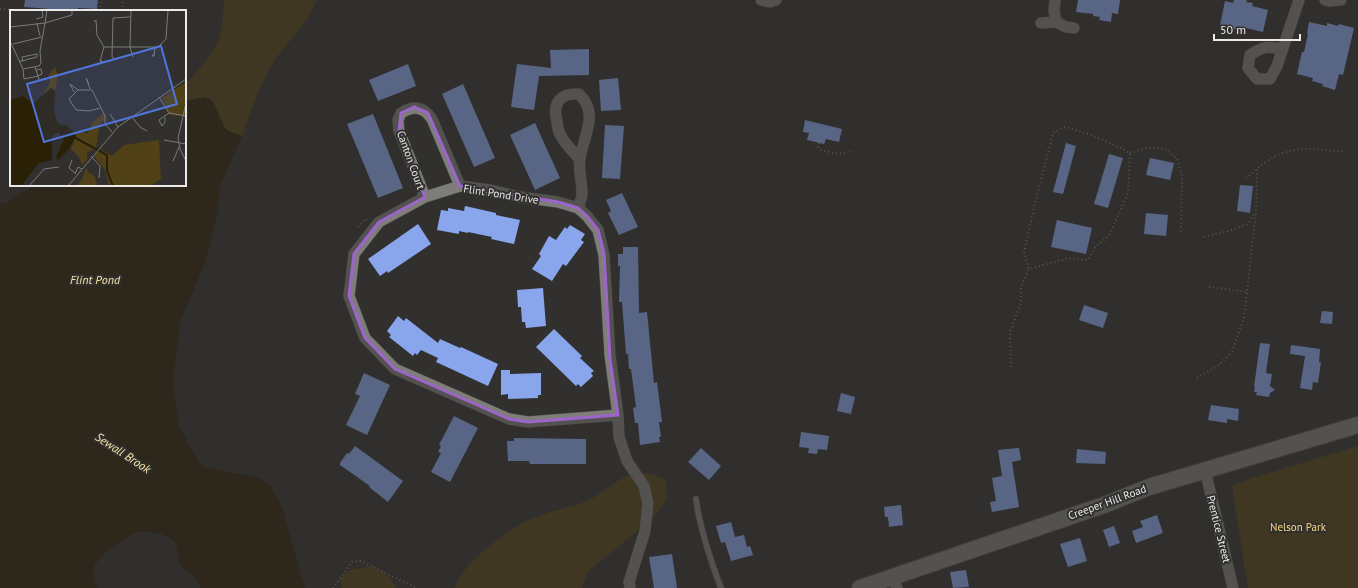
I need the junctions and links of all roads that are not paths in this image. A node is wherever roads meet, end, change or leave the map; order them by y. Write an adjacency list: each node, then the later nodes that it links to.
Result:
1 (761, 0): 2 (street)
2 (776, 0)
3 (1055, 0): 7 (street)
4 (1299, 0): 10 (street)
5 (1325, 0): 6 (street)
6 (1341, 0)
7 (1056, 22): 8 (street); 9 (street)
8 (1041, 23)
9 (1074, 28)
10 (1282, 50)
11 (579, 159): 11 (street); 14 (street)
12 (460, 186): 13 (street, Flint Pond Drive); 13 (street, Canton Court); 14 (street, Flint Pond Drive)
13 (425, 197): 15 (street, Flint Pond Drive)
14 (578, 208): 15 (street, Flint Pond Drive)
15 (618, 415): 20 (street, Flint Pond Drive)
16 (1358, 425): 17 (street, Creeper Hill Road)
17 (1205, 470): 19 (street, Creeper Hill Road); 23 (street, Prentice Street)
18 (696, 499): 21 (lane)
19 (894, 582): 22 (street, Creeper Hill Road)
20 (630, 588)
21 (721, 588)
22 (860, 588)
23 (1233, 588)

